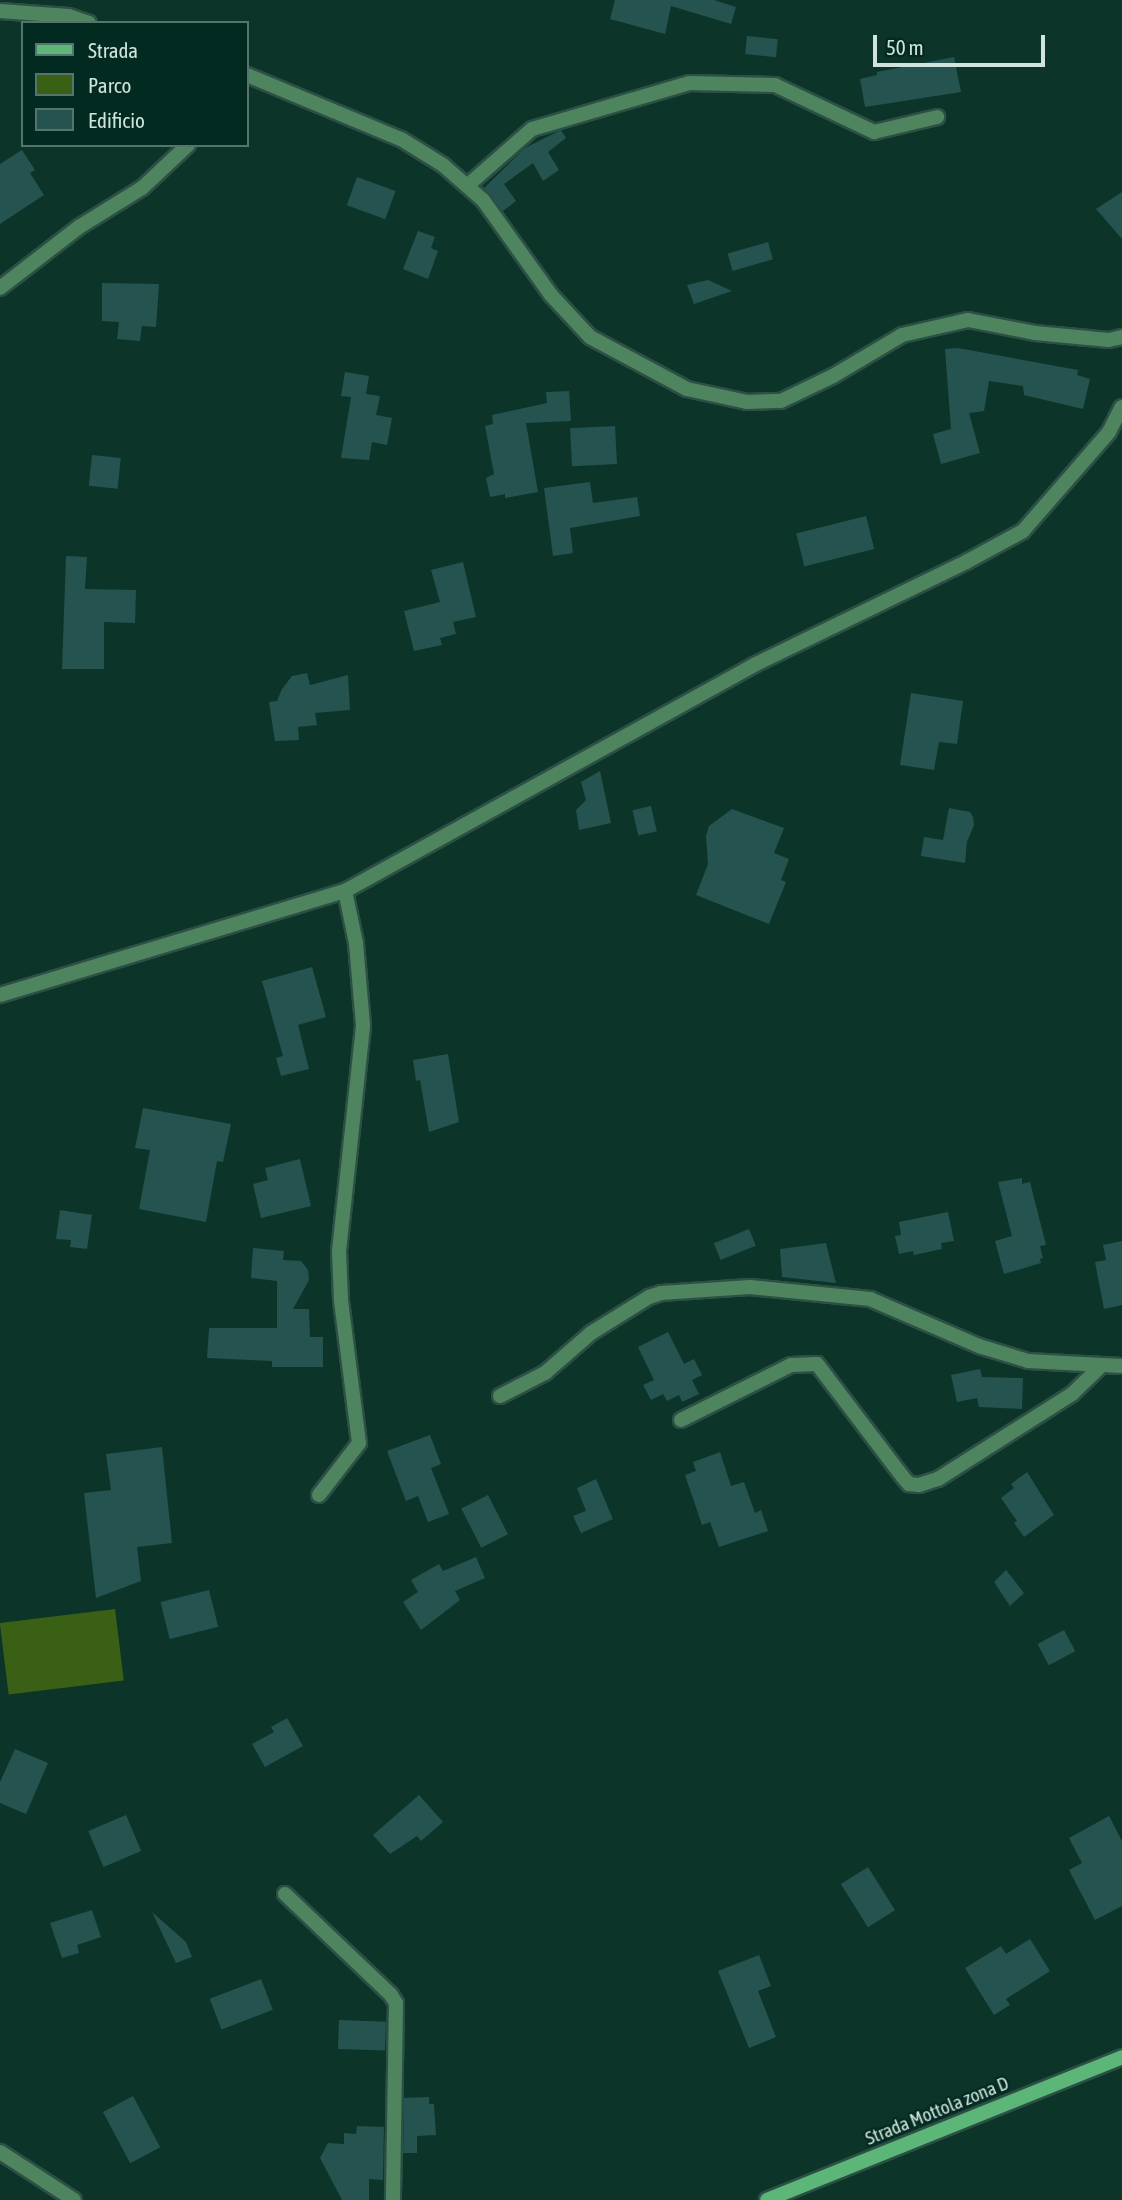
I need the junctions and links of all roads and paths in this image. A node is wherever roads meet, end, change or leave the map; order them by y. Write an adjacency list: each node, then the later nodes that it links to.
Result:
1 (0, 11): 2 (street)
2 (83, 21)
3 (248, 75): 6 (street)
4 (937, 117): 6 (street)
5 (186, 147): 7 (street)
6 (467, 186): 8 (street)
7 (0, 288)
8 (1122, 337)
9 (1122, 407): 10 (street)
10 (345, 891): 11 (street); 16 (street)
11 (0, 995)
12 (1101, 1366): 13 (street); 14 (street); 15 (street)
13 (1122, 1366)
14 (500, 1396)
15 (681, 1420)
16 (318, 1495)
17 (285, 1894): 21 (street)
18 (1122, 2057): 22 (main road, Strada Mottola zona D)
19 (0, 2152): 20 (street)
20 (74, 2200)
21 (393, 2200)
22 (767, 2200)

